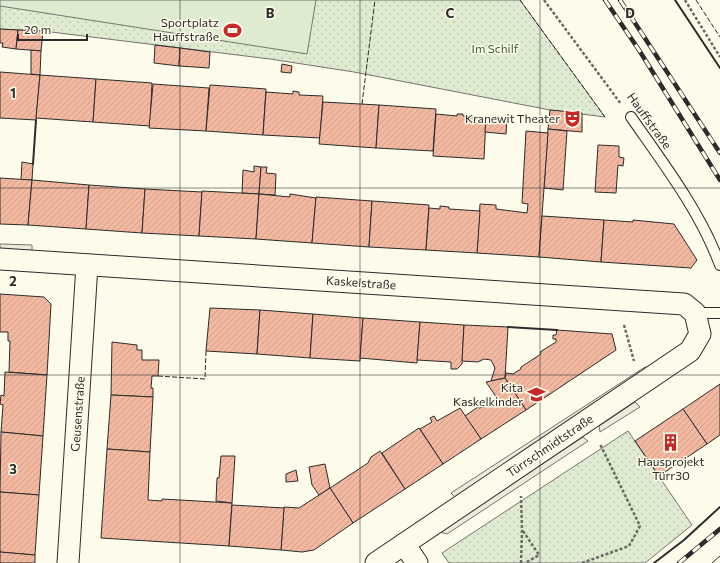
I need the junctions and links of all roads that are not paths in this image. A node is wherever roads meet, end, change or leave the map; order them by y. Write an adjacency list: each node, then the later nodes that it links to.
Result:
1 (631, 117): 4 (lane, Hauffstraße)
2 (0, 259): 3 (street, Kaskelstraße)
3 (87, 265): 6 (street, Kaskelstraße); 8 (street, Geusenstraße)
4 (720, 265)
5 (720, 310): 6 (lane, Kaskelstraße)
6 (695, 313): 7 (street, Türrschmidtstraße)
7 (404, 544): 9 (street, Türrschmidtstraße); 10 (street)
8 (68, 563)
9 (376, 563)
10 (417, 563)

